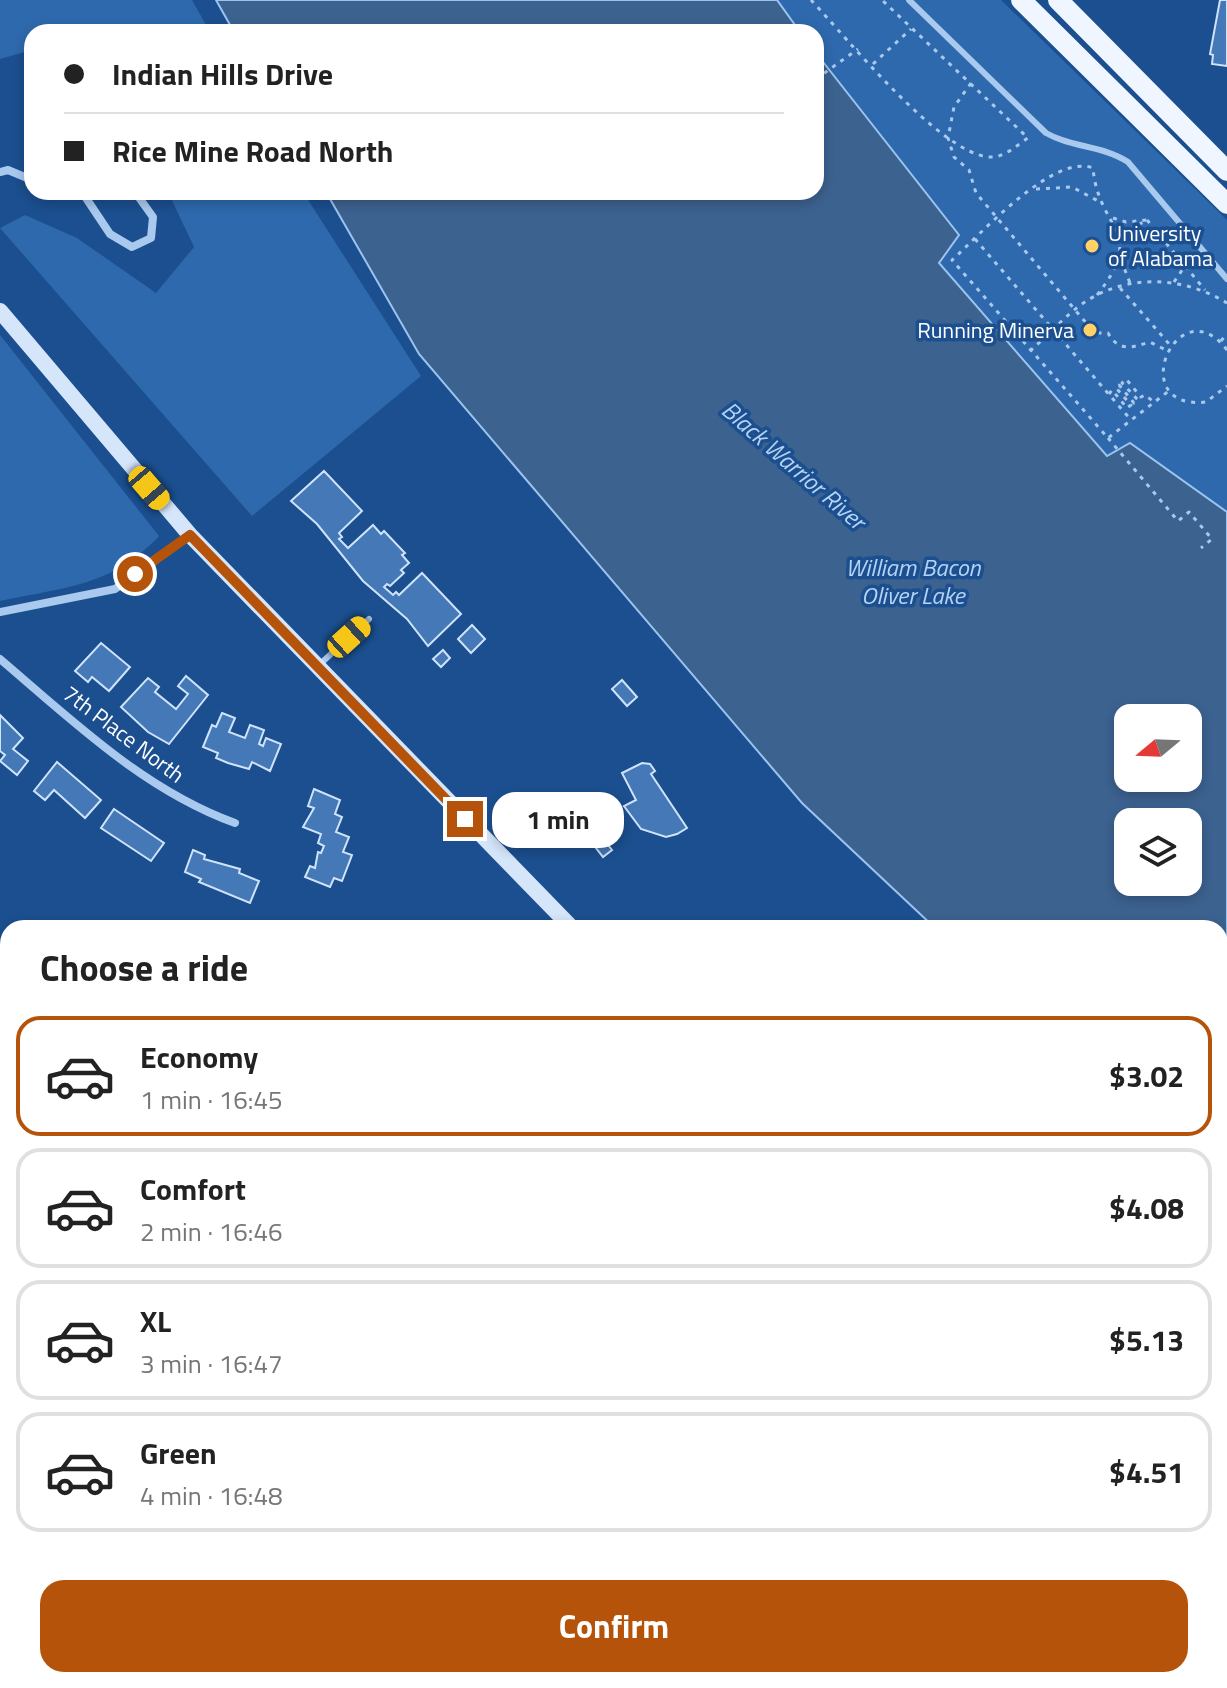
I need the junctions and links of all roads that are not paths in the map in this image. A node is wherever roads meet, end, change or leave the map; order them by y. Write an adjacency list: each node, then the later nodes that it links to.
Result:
1 (909, 0): 10 (lane)
2 (1021, 0): 9 (main road)
3 (1058, 0): 4 (main road)
4 (1227, 171)
5 (0, 172): 6 (street)
6 (24, 177)
7 (87, 200): 8 (street)
8 (141, 200)
9 (1227, 204)
10 (1227, 279)
11 (0, 311): 12 (main road)
12 (190, 535): 13 (street); 16 (main road)
13 (0, 612)
14 (369, 619): 16 (lane)
15 (0, 659): 17 (street, 7th Place North)
16 (316, 668): 18 (main road)
17 (235, 823)
18 (564, 920)

